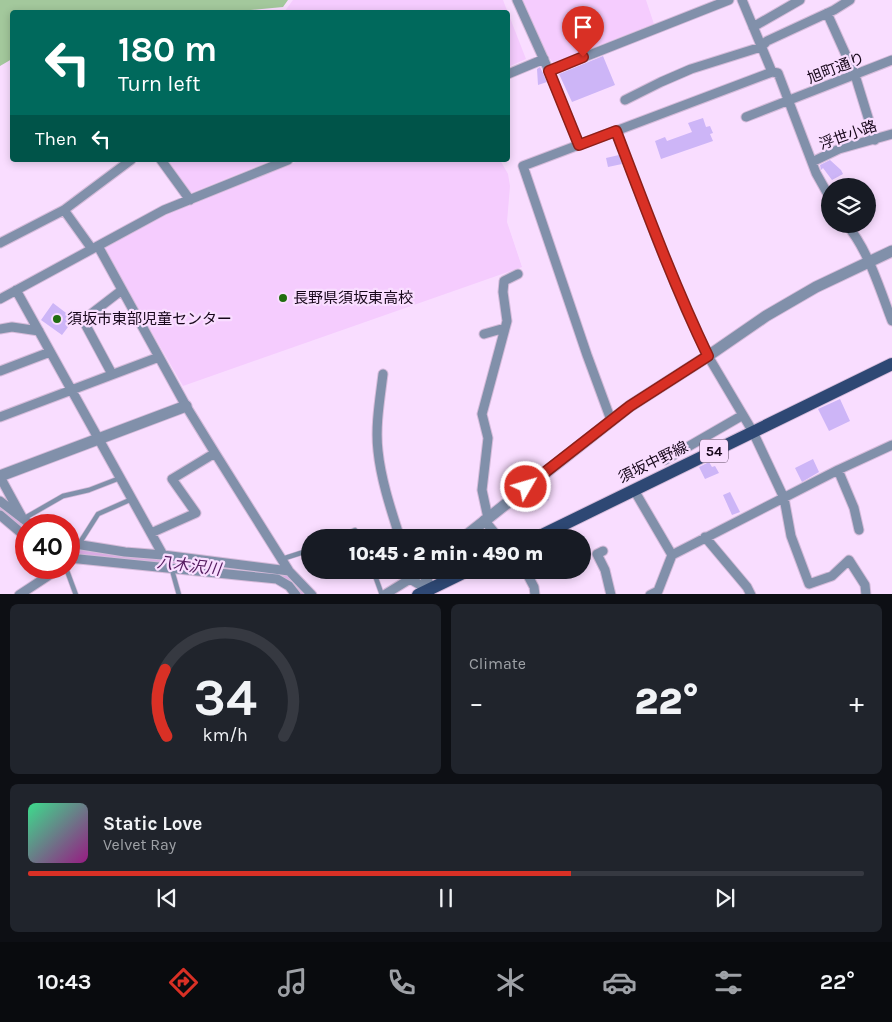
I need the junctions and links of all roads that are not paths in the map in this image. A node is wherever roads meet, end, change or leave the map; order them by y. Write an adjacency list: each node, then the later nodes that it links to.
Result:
1 (517, 0): 9 (street)
2 (729, 0): 11 (street)
3 (742, 0): 7 (street)
4 (800, 0): 7 (street)
5 (850, 0): 6 (street)
6 (828, 13): 8 (street); 14 (street)
7 (753, 27): 8 (street)
8 (761, 47): 12 (street); 15 (street)
9 (544, 59): 11 (street); 13 (street)
10 (892, 60): 14 (street, 旭町通り)
11 (549, 71): 21 (street)
12 (772, 72): 16 (street); 18 (street)
13 (510, 73)
14 (855, 75): 16 (street, 旭町通り); 20 (street)
15 (625, 100)
16 (789, 100): 17 (street, 旭町通り); 25 (street)
17 (746, 117)
18 (616, 131): 21 (street); 44 (street)
19 (892, 134): 20 (street, 浮世小路)
20 (875, 140): 25 (street, 浮世小路)
21 (579, 145): 54 (street)
22 (128, 162): 28 (street)
23 (162, 162): 27 (street)
24 (283, 162): 27 (street)
25 (812, 162): 26 (street)
26 (821, 182)
27 (190, 200): 31 (street)
28 (64, 210): 30 (street); 31 (street)
29 (854, 233): 33 (street)
30 (0, 242)
31 (95, 247): 35 (street); 36 (street)
32 (892, 251): 33 (street)
33 (868, 261): 38 (street); 44 (street)
34 (518, 274): 39 (street)
35 (16, 290): 37 (street); 41 (street)
36 (122, 290): 45 (street); 48 (street)
37 (0, 299)
38 (892, 321)
39 (505, 328): 42 (street); 71 (street)
40 (0, 329): 41 (street)
41 (39, 331): 43 (street)
42 (484, 334)
43 (50, 352): 47 (street); 50 (street)
44 (708, 356): 52 (street); 54 (street)
45 (159, 357): 48 (street); 51 (street)
46 (892, 364): 55 (main road, 須坂中野線 / 54)
47 (0, 371)
48 (112, 374): 50 (street)
49 (383, 374): 73 (street)
50 (71, 390): 53 (street); 56 (street)
51 (186, 406): 56 (street); 58 (street)
52 (743, 415): 55 (street); 59 (street)
53 (0, 417)
54 (611, 420): 71 (street)
55 (753, 432): 63 (main road, 須坂中野線 / 54); 64 (street)
56 (99, 440): 61 (street); 62 (street)
57 (892, 445): 60 (street)
58 (214, 453): 78 (street); 87 (street)
59 (666, 460)
60 (838, 470): 64 (street); 77 (street)
61 (0, 477): 68 (street)
62 (120, 478): 65 (street); 69 (lane)
63 (634, 490): 76 (main road, 須坂中野線 / 54); 85 (street)
64 (784, 498): 79 (street); 108 (street)
65 (132, 499): 78 (street); 80 (lane)
66 (0, 501): 67 (street)
67 (17, 514)
68 (20, 514)
69 (32, 514)
70 (0, 515): 72 (street)
71 (486, 519): 74 (street); 75 (street)
72 (15, 528)
73 (398, 529)
74 (474, 529)
75 (493, 529)
76 (554, 529)
77 (860, 530)
78 (151, 534): 84 (street)
79 (705, 537): 85 (street); 107 (street)
80 (80, 538)
81 (80, 546): 84 (street)
82 (603, 551): 105 (street)
83 (301, 553): 87 (lane)
84 (163, 554): 88 (street)
85 (672, 555): 106 (street)
86 (80, 559): 88 (street)
87 (282, 559): 89 (street)
88 (173, 563): 89 (street); 100 (lane); 101 (street)
89 (290, 571): 102 (street)
90 (43, 579): 98 (street)
91 (70, 579): 99 (lane)
92 (377, 579): 103 (lane)
93 (426, 579): 97 (street)
94 (452, 579): 97 (main road)
95 (530, 579): 104 (street)
96 (414, 581): 97 (street); 103 (street)
97 (426, 593)
98 (19, 594)
99 (76, 594)
100 (180, 594)
101 (296, 594)
102 (312, 594)
103 (383, 594)
104 (535, 594)
105 (611, 594)
106 (650, 594)
107 (751, 594)
108 (866, 594)

